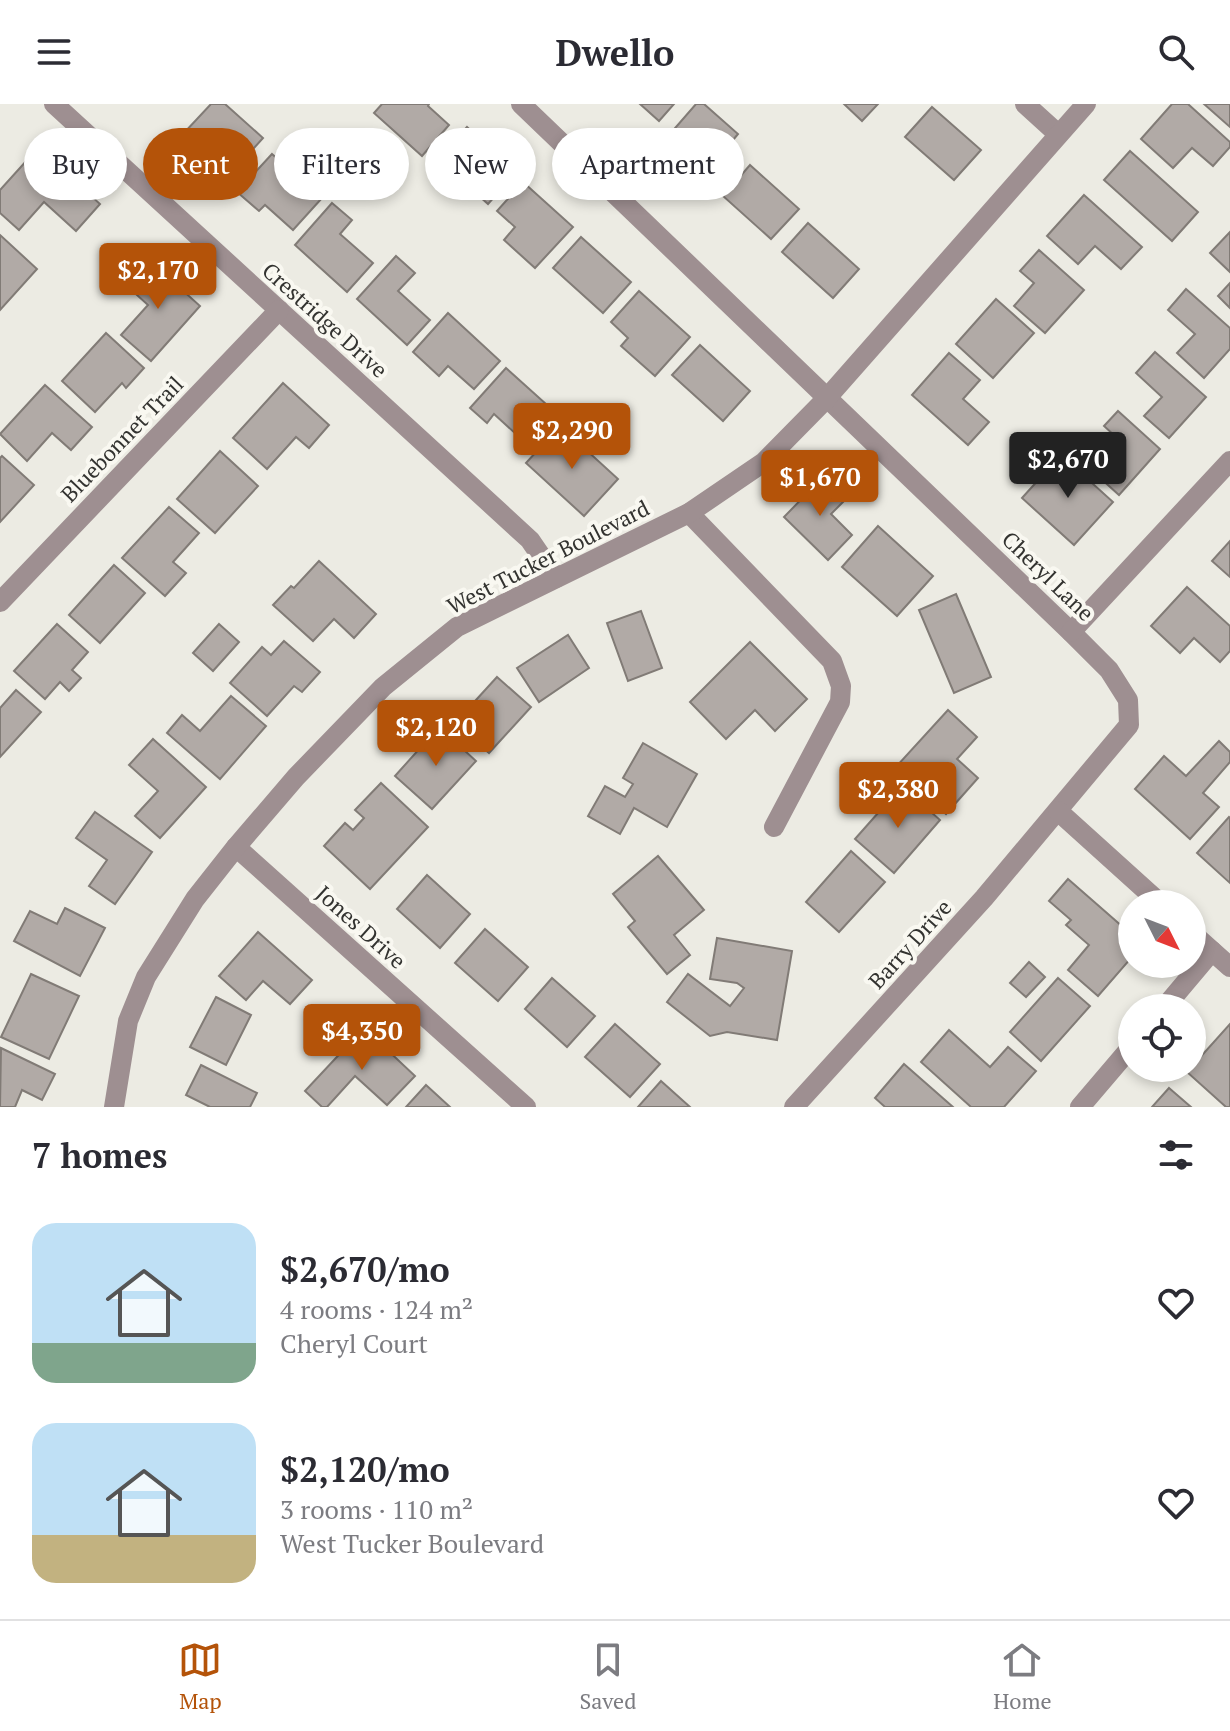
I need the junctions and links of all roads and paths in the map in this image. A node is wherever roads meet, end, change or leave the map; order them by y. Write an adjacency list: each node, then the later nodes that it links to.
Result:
1 (54, 104): 6 (street, Crestridge Drive)
2 (521, 104): 7 (street, Cheryl Lane)
3 (1025, 104): 5 (street)
4 (1086, 104): 5 (street, West Tucker Boulevard)
5 (1058, 134): 7 (street, West Tucker Boulevard)
6 (279, 310): 10 (street, Crestridge Drive); 11 (street, Bluebonnet Trail)
7 (826, 399): 9 (street, West Tucker Boulevard); 12 (street, Cheryl Lane)
8 (1230, 461): 12 (street)
9 (689, 513): 10 (street, West Tucker Boulevard); 14 (street)
10 (556, 578): 15 (street, West Tucker Boulevard)
11 (0, 602)
12 (1071, 632): 13 (street, Cheryl Lane)
13 (1058, 811): 16 (street); 24 (street, Barry Drive)
14 (774, 827)
15 (236, 847): 22 (street, West Tucker Boulevard); 23 (street, Jones Drive)
16 (1145, 890)
17 (1206, 946): 18 (street)
18 (1212, 951): 19 (street); 20 (street)
19 (1230, 967)
20 (1176, 994)
21 (1118, 1062): 25 (street)
22 (114, 1107)
23 (526, 1107)
24 (794, 1107)
25 (1080, 1107)

